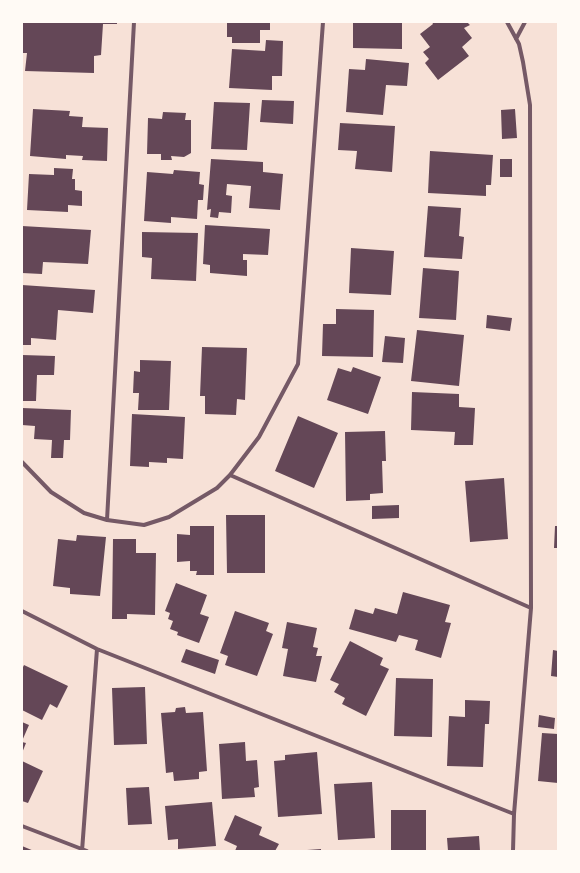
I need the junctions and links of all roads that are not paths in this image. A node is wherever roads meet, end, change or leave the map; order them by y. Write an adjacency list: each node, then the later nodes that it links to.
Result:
1 (134, 22): 8 (street)
2 (323, 22): 7 (street)
3 (507, 22): 5 (street)
4 (525, 22): 5 (street)
5 (516, 39): 9 (street)
6 (22, 462): 8 (street)
7 (230, 475): 8 (street); 9 (street)
8 (107, 520)
9 (531, 608): 12 (street)
10 (22, 611): 11 (street)
11 (97, 649): 12 (street); 14 (street)
12 (514, 814): 15 (street)
13 (22, 826): 14 (street)
14 (83, 850)
15 (512, 851)

